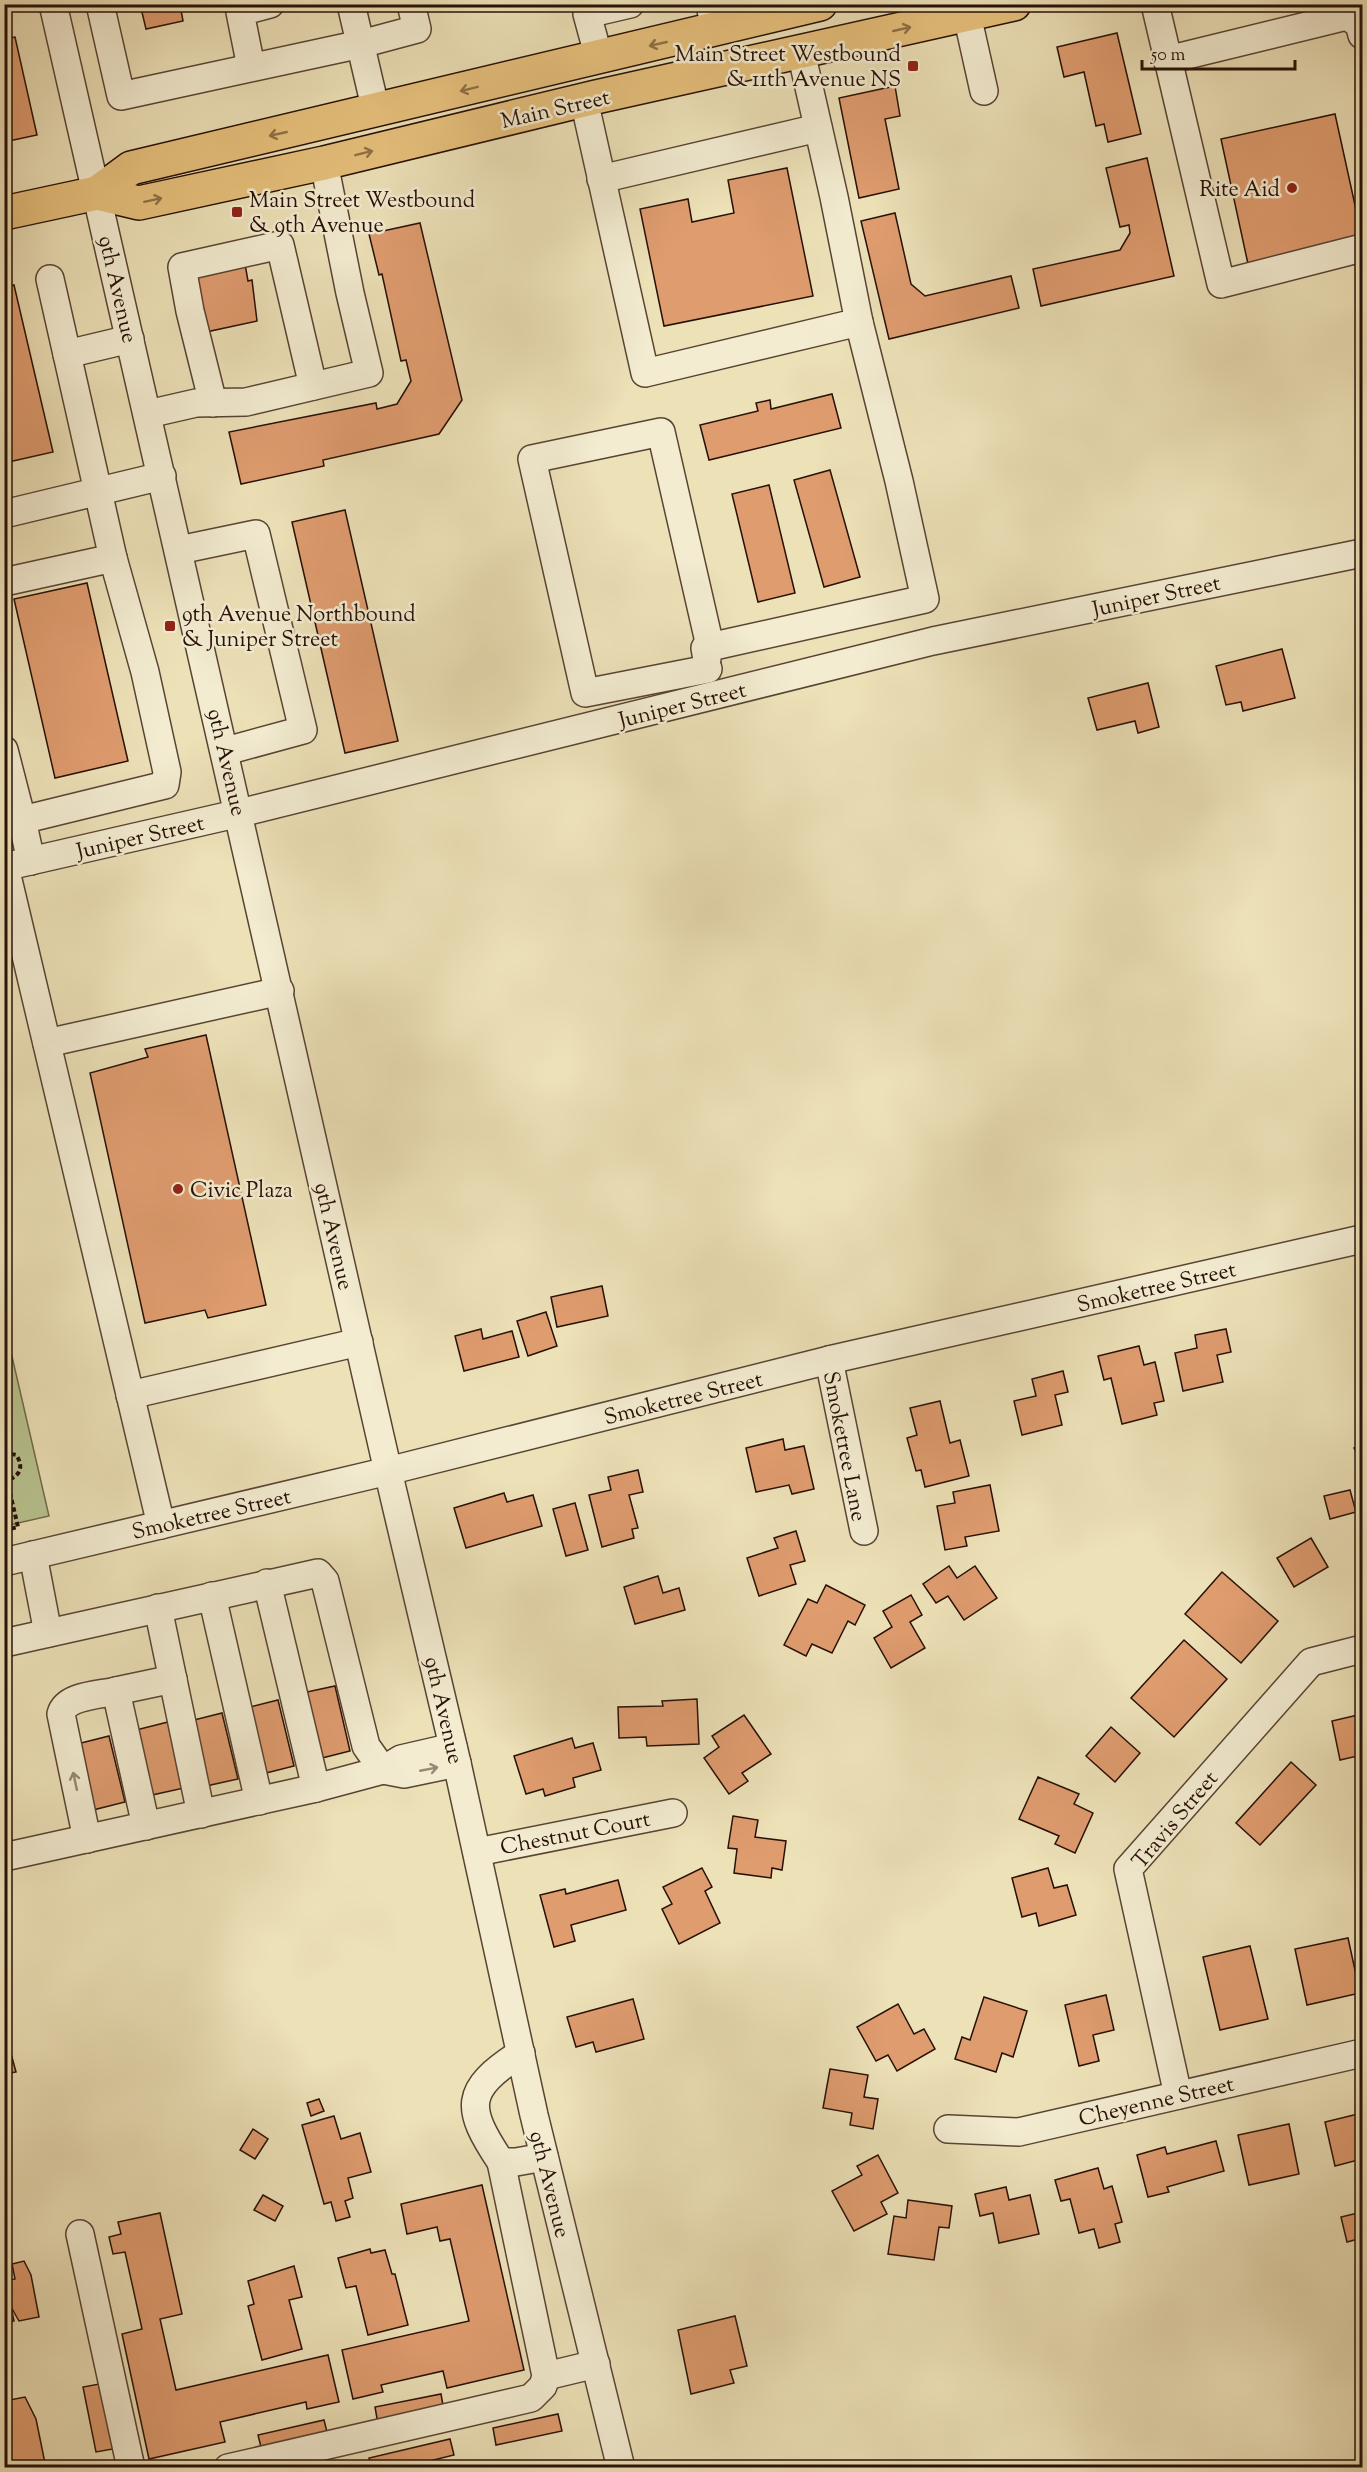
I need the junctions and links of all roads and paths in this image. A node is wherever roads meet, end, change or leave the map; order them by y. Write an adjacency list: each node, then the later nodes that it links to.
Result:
1 (53, 4): 25 (street, 9th Avenue)
2 (100, 4): 18 (street)
3 (270, 4): 18 (street)
4 (351, 4): 14 (street)
5 (411, 4): 14 (street)
6 (820, 4): 12 (main road, Main Street)
7 (836, 4): 20 (main road)
8 (1014, 4): 11 (main road, Main Street)
9 (1155, 4): 17 (street)
10 (627, 5): 16 (street)
11 (967, 15): 15 (main road, Main Street, one-way to 11); 19 (street)
12 (713, 18): 16 (main road, Main Street, one-way to 16)
13 (1362, 35): 17 (street)
14 (361, 44): 18 (street); 21 (street)
15 (801, 52): 20 (main road, Main Street); 22 (street)
16 (599, 58): 21 (main road, Main Street, one-way to 21)
17 (1167, 60): 27 (street)
18 (251, 67)
19 (984, 91)
20 (590, 99): 23 (main road, Main Street, one-way to 20); 24 (street)
21 (376, 111): 25 (main road, Main Street, one-way to 25)
22 (818, 128): 24 (street); 29 (street)
23 (324, 163): 25 (main road, Main Street, one-way to 23); 32 (street)
24 (601, 179): 29 (street)
25 (97, 193): 26 (main road, Main Street); 30 (street, 9th Avenue)
26 (4, 213)
27 (1362, 248)
28 (50, 279): 31 (street)
29 (859, 322): 42 (street)
30 (130, 339): 31 (street); 34 (street, 9th Avenue)
31 (67, 354): 36 (street)
32 (314, 387): 33 (street); 33 (street)
33 (213, 403): 34 (street)
34 (148, 414): 35 (street, 9th Avenue)
35 (162, 476): 36 (street); 38 (street, 9th Avenue)
36 (98, 491): 37 (street); 40 (street)
37 (4, 514)
38 (179, 550): 47 (street, 9th Avenue); 47 (street)
39 (1362, 553): 43 (street, Juniper Street)
40 (113, 558): 41 (street); 49 (street)
41 (4, 582)
42 (925, 599): 43 (street); 44 (street)
43 (933, 641): 45 (street, Juniper Street)
44 (709, 657): 44 (street); 45 (street)
45 (713, 696): 48 (street, Juniper Street)
46 (4, 750): 49 (street)
47 (226, 751): 48 (street, 9th Avenue)
48 (240, 813): 50 (street, Juniper Street); 52 (street, 9th Avenue)
49 (13, 822): 50 (street)
50 (32, 861): 51 (street, Juniper Street)
51 (5, 867): 53 (street)
52 (280, 991): 53 (street); 55 (street, 9th Avenue)
53 (47, 1043): 57 (street)
54 (1362, 1239): 56 (street, Smoketree Street)
55 (359, 1342): 57 (street); 60 (street, 9th Avenue)
56 (829, 1360): 60 (street, Smoketree Street); 64 (street, Smoketree Lane)
57 (130, 1395): 62 (street)
58 (4, 1446): 59 (path)
59 (6, 1451): 61 (path)
60 (388, 1471): 62 (street, Smoketree Street); 75 (street, 9th Avenue)
61 (6, 1480): 63 (path)
62 (161, 1525): 65 (street, Smoketree Street)
63 (4, 1530)
64 (864, 1531)
65 (33, 1555): 66 (street, Smoketree Street); 70 (street)
66 (4, 1562)
67 (267, 1583): 68 (street); 76 (street); 77 (street)
68 (212, 1596): 69 (street); 78 (street)
69 (158, 1608): 70 (street); 73 (street)
70 (48, 1633): 71 (street)
71 (4, 1643)
72 (1362, 1649): 87 (street, Travis Street)
73 (173, 1679): 74 (street); 80 (street)
74 (116, 1691): 81 (street); 82 (street, one-way to 74)
75 (455, 1755): 76 (street); 83 (street, 9th Avenue)
76 (383, 1770): 77 (street)
77 (316, 1788): 78 (street)
78 (259, 1801): 80 (street)
79 (673, 1813): 83 (street, Chestnut Court)
80 (201, 1814): 81 (street)
81 (146, 1826): 82 (street)
82 (87, 1839): 84 (street)
83 (477, 1852): 86 (street, 9th Avenue)
84 (4, 1857)
85 (1362, 2053): 87 (street, Cheyenne Street)
86 (521, 2054): 89 (street, 9th Avenue); 90 (street)
87 (1178, 2095): 88 (street, Cheyenne Street)
88 (948, 2129)
89 (544, 2157): 90 (street); 92 (street, 9th Avenue)
90 (501, 2162): 93 (street)
91 (80, 2234): 94 (street)
92 (596, 2364): 93 (street); 96 (street, 9th Avenue)
93 (546, 2376): 95 (street)
94 (131, 2468)
95 (228, 2468)
96 (621, 2468)

